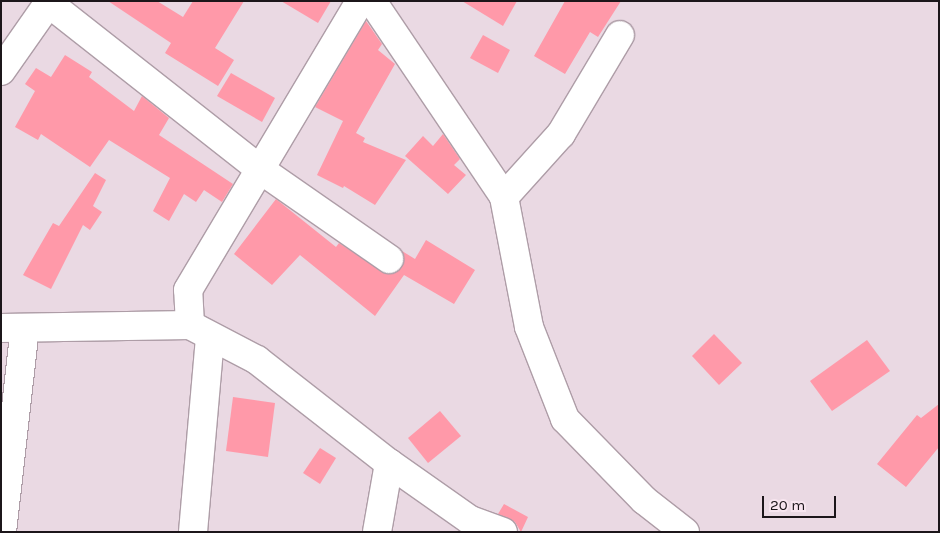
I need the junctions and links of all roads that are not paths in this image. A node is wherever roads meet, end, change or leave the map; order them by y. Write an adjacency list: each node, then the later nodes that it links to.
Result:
1 (360, 1): 6 (street)
2 (372, 1): 7 (street)
3 (49, 2): 5 (street); 6 (street)
4 (620, 35): 7 (street)
5 (1, 71)
6 (262, 170): 8 (street); 10 (street)
7 (504, 197): 16 (street)
8 (389, 259)
9 (13, 328): 10 (street); 12 (street)
10 (200, 331): 11 (street); 13 (street)
11 (389, 463): 14 (street); 15 (street)
12 (2, 532)
13 (193, 532)
14 (377, 532)
15 (503, 532)
16 (685, 532)

